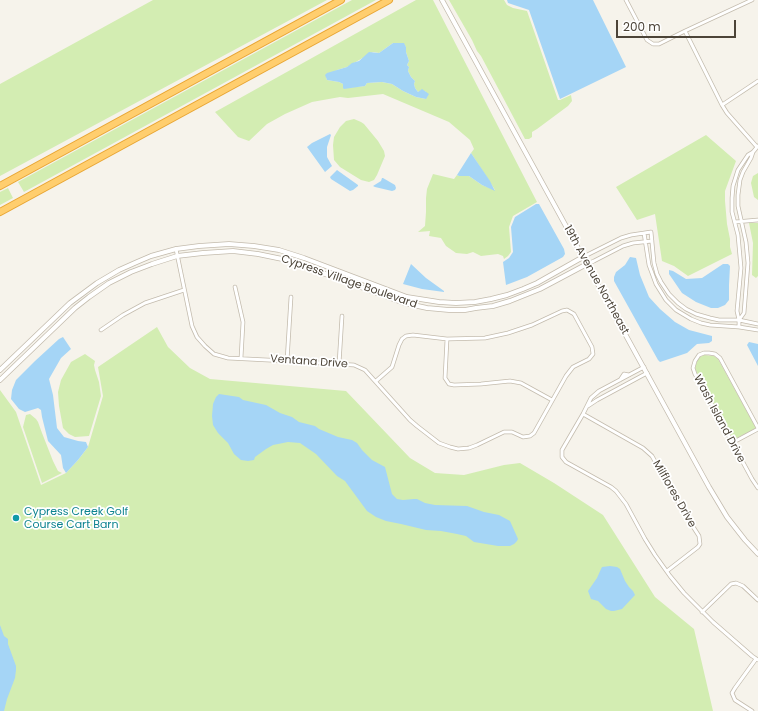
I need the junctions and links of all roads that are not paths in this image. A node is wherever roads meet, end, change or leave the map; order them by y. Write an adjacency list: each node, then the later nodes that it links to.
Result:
1 (341, 0): 13 (highway)
2 (389, 0): 14 (highway)
3 (442, 0): 23 (street, 19th Avenue Northeast)
4 (626, 0): 6 (street)
5 (752, 0): 6 (street)
6 (685, 31): 8 (street)
7 (758, 81): 8 (street)
8 (722, 105): 9 (street)
9 (758, 146): 10 (street)
10 (753, 152): 11 (street); 12 (street)
11 (735, 179): 12 (street); 17 (street)
12 (740, 180): 16 (street)
13 (0, 186)
14 (0, 212)
15 (758, 220): 16 (street)
16 (741, 221): 17 (street); 29 (street)
17 (735, 222): 29 (street)
18 (644, 233): 19 (street); 20 (street); 23 (street)
19 (645, 241): 20 (street); 24 (street); 31 (street)
20 (652, 241): 29 (street)
21 (176, 249): 22 (street, Ventana Drive); 23 (street, Cypress Village Boulevard); 39 (street, Cypress Village Boulevard)
22 (178, 256): 24 (street, Cypress Village Boulevard); 26 (street, Ventana Drive); 41 (street, Cypress Village Boulevard)
23 (583, 257): 24 (street, 19th Avenue Northeast)
24 (587, 264): 38 (street, 19th Avenue Northeast)
25 (235, 287): 35 (street)
26 (184, 290): 32 (street); 35 (street, Ventana Drive)
27 (291, 297): 36 (street)
28 (342, 316): 37 (street)
29 (740, 320): 30 (street); 31 (street)
30 (758, 324)
31 (739, 327): 33 (street)
32 (101, 330)
33 (758, 330)
34 (447, 339): 43 (street); 47 (street); 47 (street)
35 (241, 358): 36 (street, Ventana Drive)
36 (286, 361): 37 (street, Ventana Drive)
37 (339, 364): 43 (street, Ventana Drive)
38 (644, 367): 40 (street, 19th Avenue Northeast); 42 (street)
39 (0, 370)
40 (647, 373): 45 (street); 53 (street, 19th Avenue Northeast)
41 (0, 380)
42 (620, 380): 44 (street); 45 (street)
43 (376, 381): 47 (street, Ventana Drive)
44 (613, 384): 46 (street); 48 (street)
45 (623, 386): 46 (street)
46 (616, 390): 48 (street)
47 (552, 400)
48 (587, 407): 49 (street)
49 (583, 414): 54 (street); 54 (street, Milflores Drive)
50 (758, 428): 51 (street); 51 (street, Wash Island Drive)
51 (732, 443): 52 (street, Wash Island Drive)
52 (758, 488)
53 (758, 554)
54 (666, 571): 56 (street)
55 (758, 600): 56 (street)
56 (702, 612): 57 (street)
57 (757, 659): 58 (street)
58 (752, 711)

